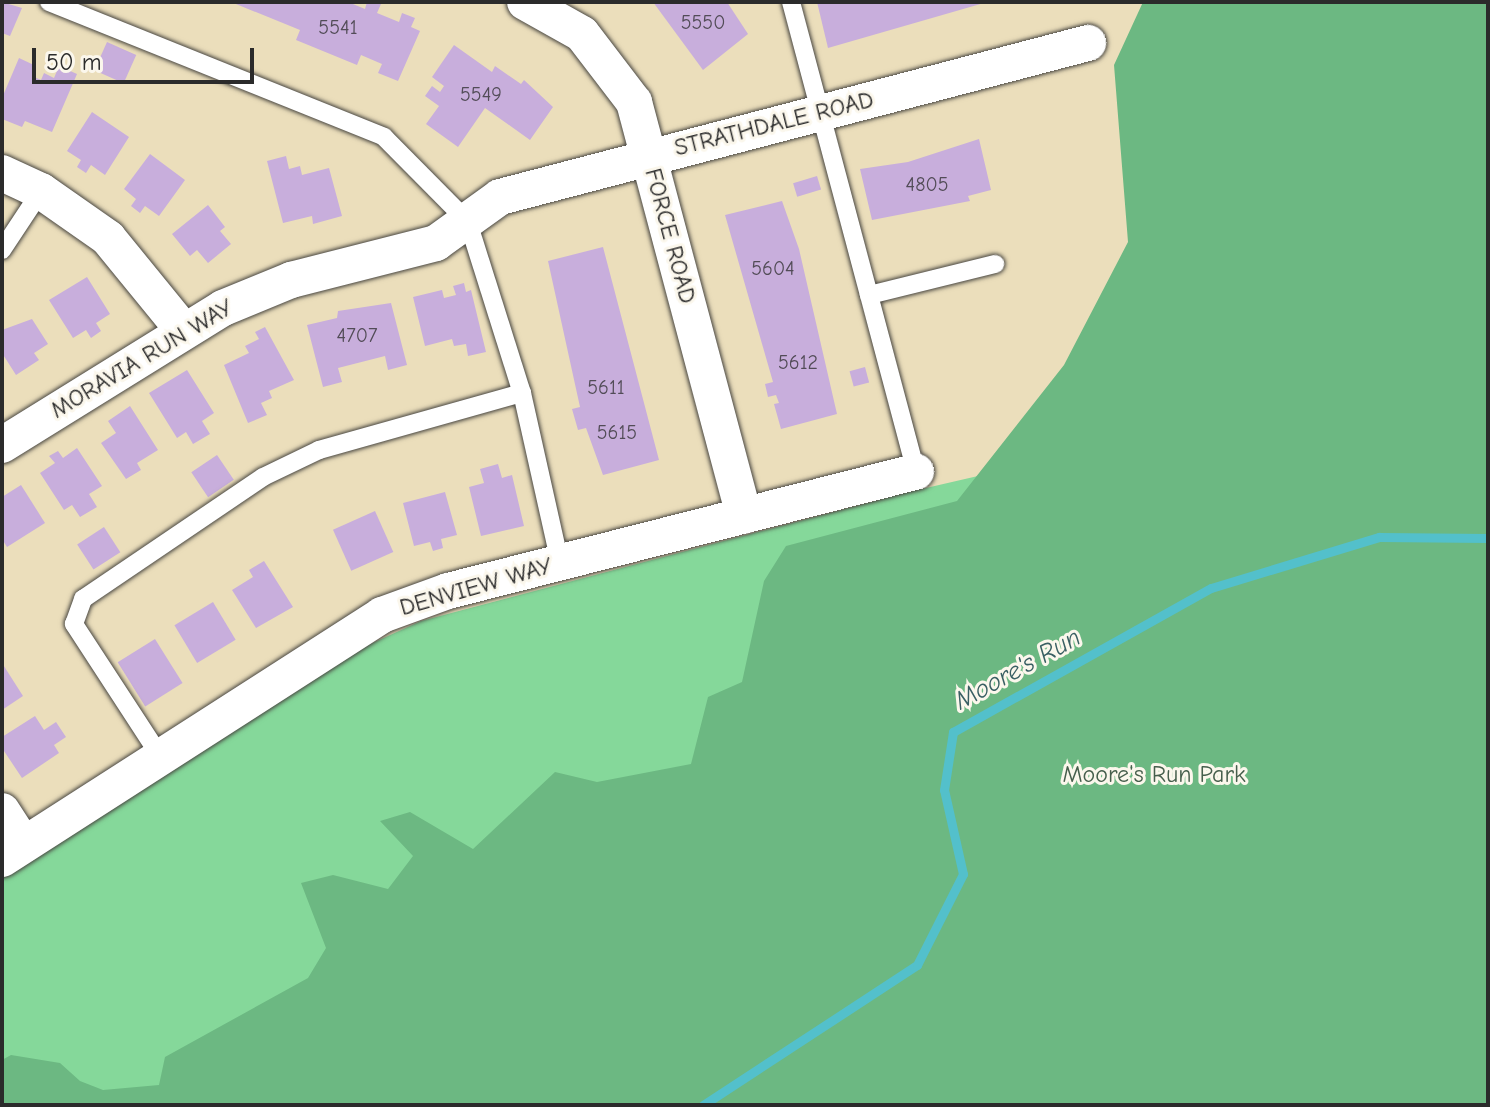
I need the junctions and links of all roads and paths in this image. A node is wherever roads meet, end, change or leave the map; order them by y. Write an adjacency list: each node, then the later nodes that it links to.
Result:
1 (49, 2): 9 (lane)
2 (525, 2): 6 (street, FORCE ROAD)
3 (791, 2): 5 (lane)
4 (1088, 43): 5 (street, STRATHDALE ROAD)
5 (820, 112): 6 (street, STRATHDALE ROAD); 12 (lane)
6 (649, 156): 9 (street, STRATHDALE ROAD); 17 (street, FORCE ROAD)
7 (2, 173): 8 (street)
8 (41, 191): 10 (lane); 13 (street)
9 (468, 222): 13 (street, MORAVIA RUN WAY); 14 (lane)
10 (2, 250)
11 (995, 264): 12 (lane)
12 (869, 295): 16 (lane)
13 (183, 330): 15 (street, MORAVIA RUN WAY)
14 (522, 393): 18 (lane); 19 (lane)
15 (2, 445)
16 (916, 472): 17 (street, DENVIEW WAY)
17 (744, 516): 18 (street, DENVIEW WAY)
18 (560, 563): 19 (street, DENVIEW WAY)
19 (160, 756): 21 (street, DENVIEW WAY)
20 (2, 811): 21 (street)
21 (13, 852)

